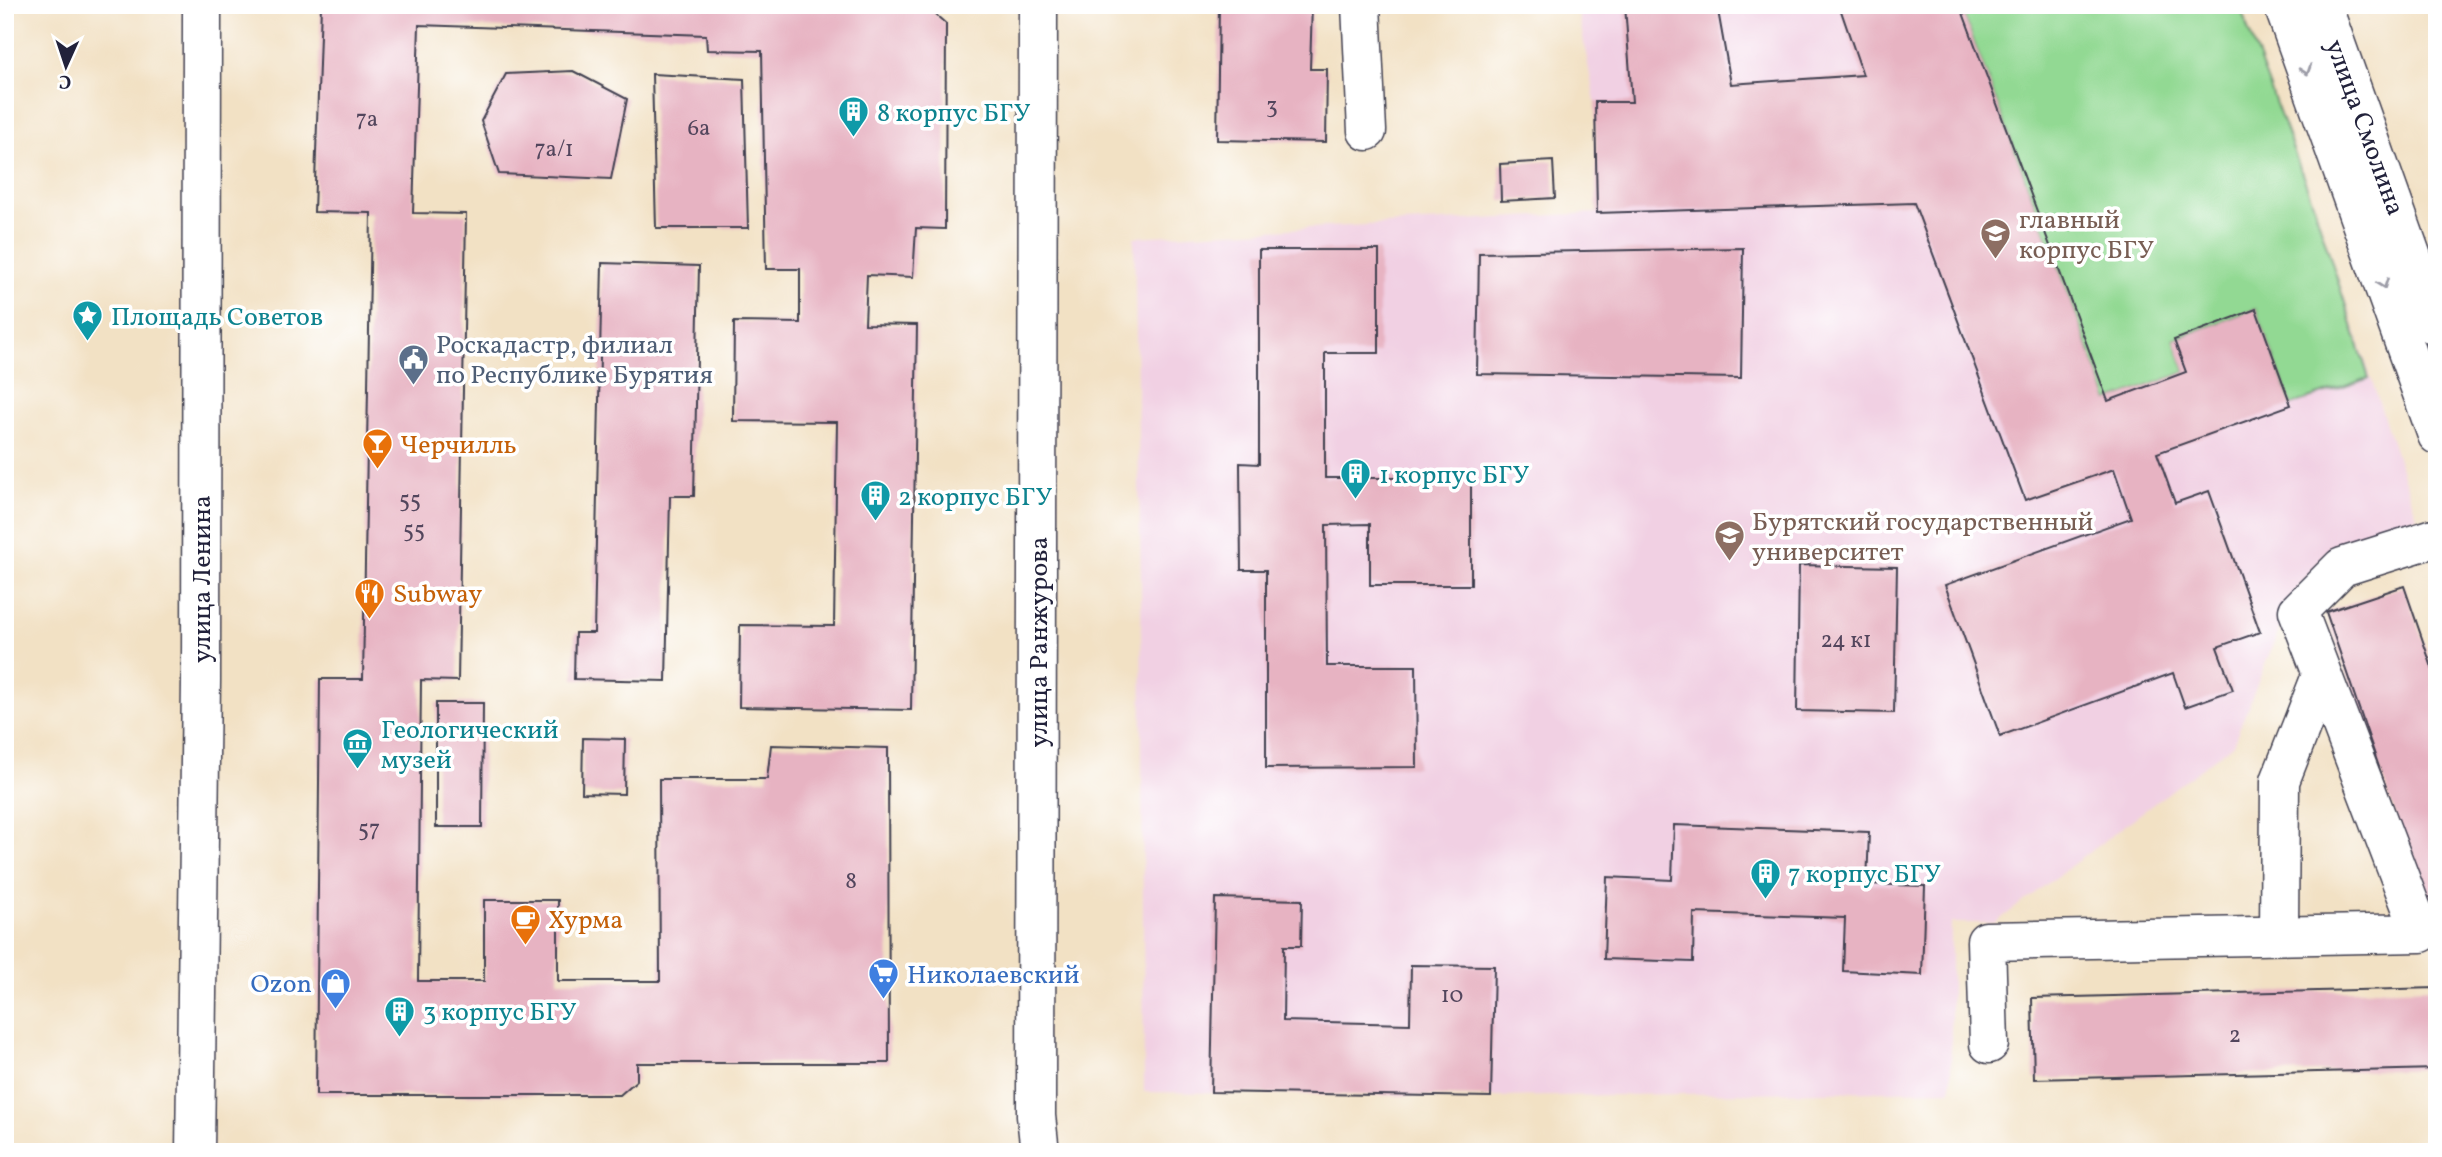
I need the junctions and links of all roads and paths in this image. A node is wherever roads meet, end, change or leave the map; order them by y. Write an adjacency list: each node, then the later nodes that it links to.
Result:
1 (202, 5): 14 (street, улица Ленина)
2 (1038, 5): 15 (street, улица Ранжурова)
3 (1362, 5): 6 (street)
4 (2283, 5): 8 (street, one-way to 8)
5 (2322, 5): 7 (street, улица Смолина)
6 (1367, 131)
7 (2437, 327)
8 (2437, 435)
9 (2437, 537): 10 (street)
10 (2321, 676): 11 (street); 12 (street)
11 (2429, 931): 12 (street)
12 (2279, 935): 13 (street)
13 (1989, 1044)
14 (195, 1152)
15 (1040, 1152)

